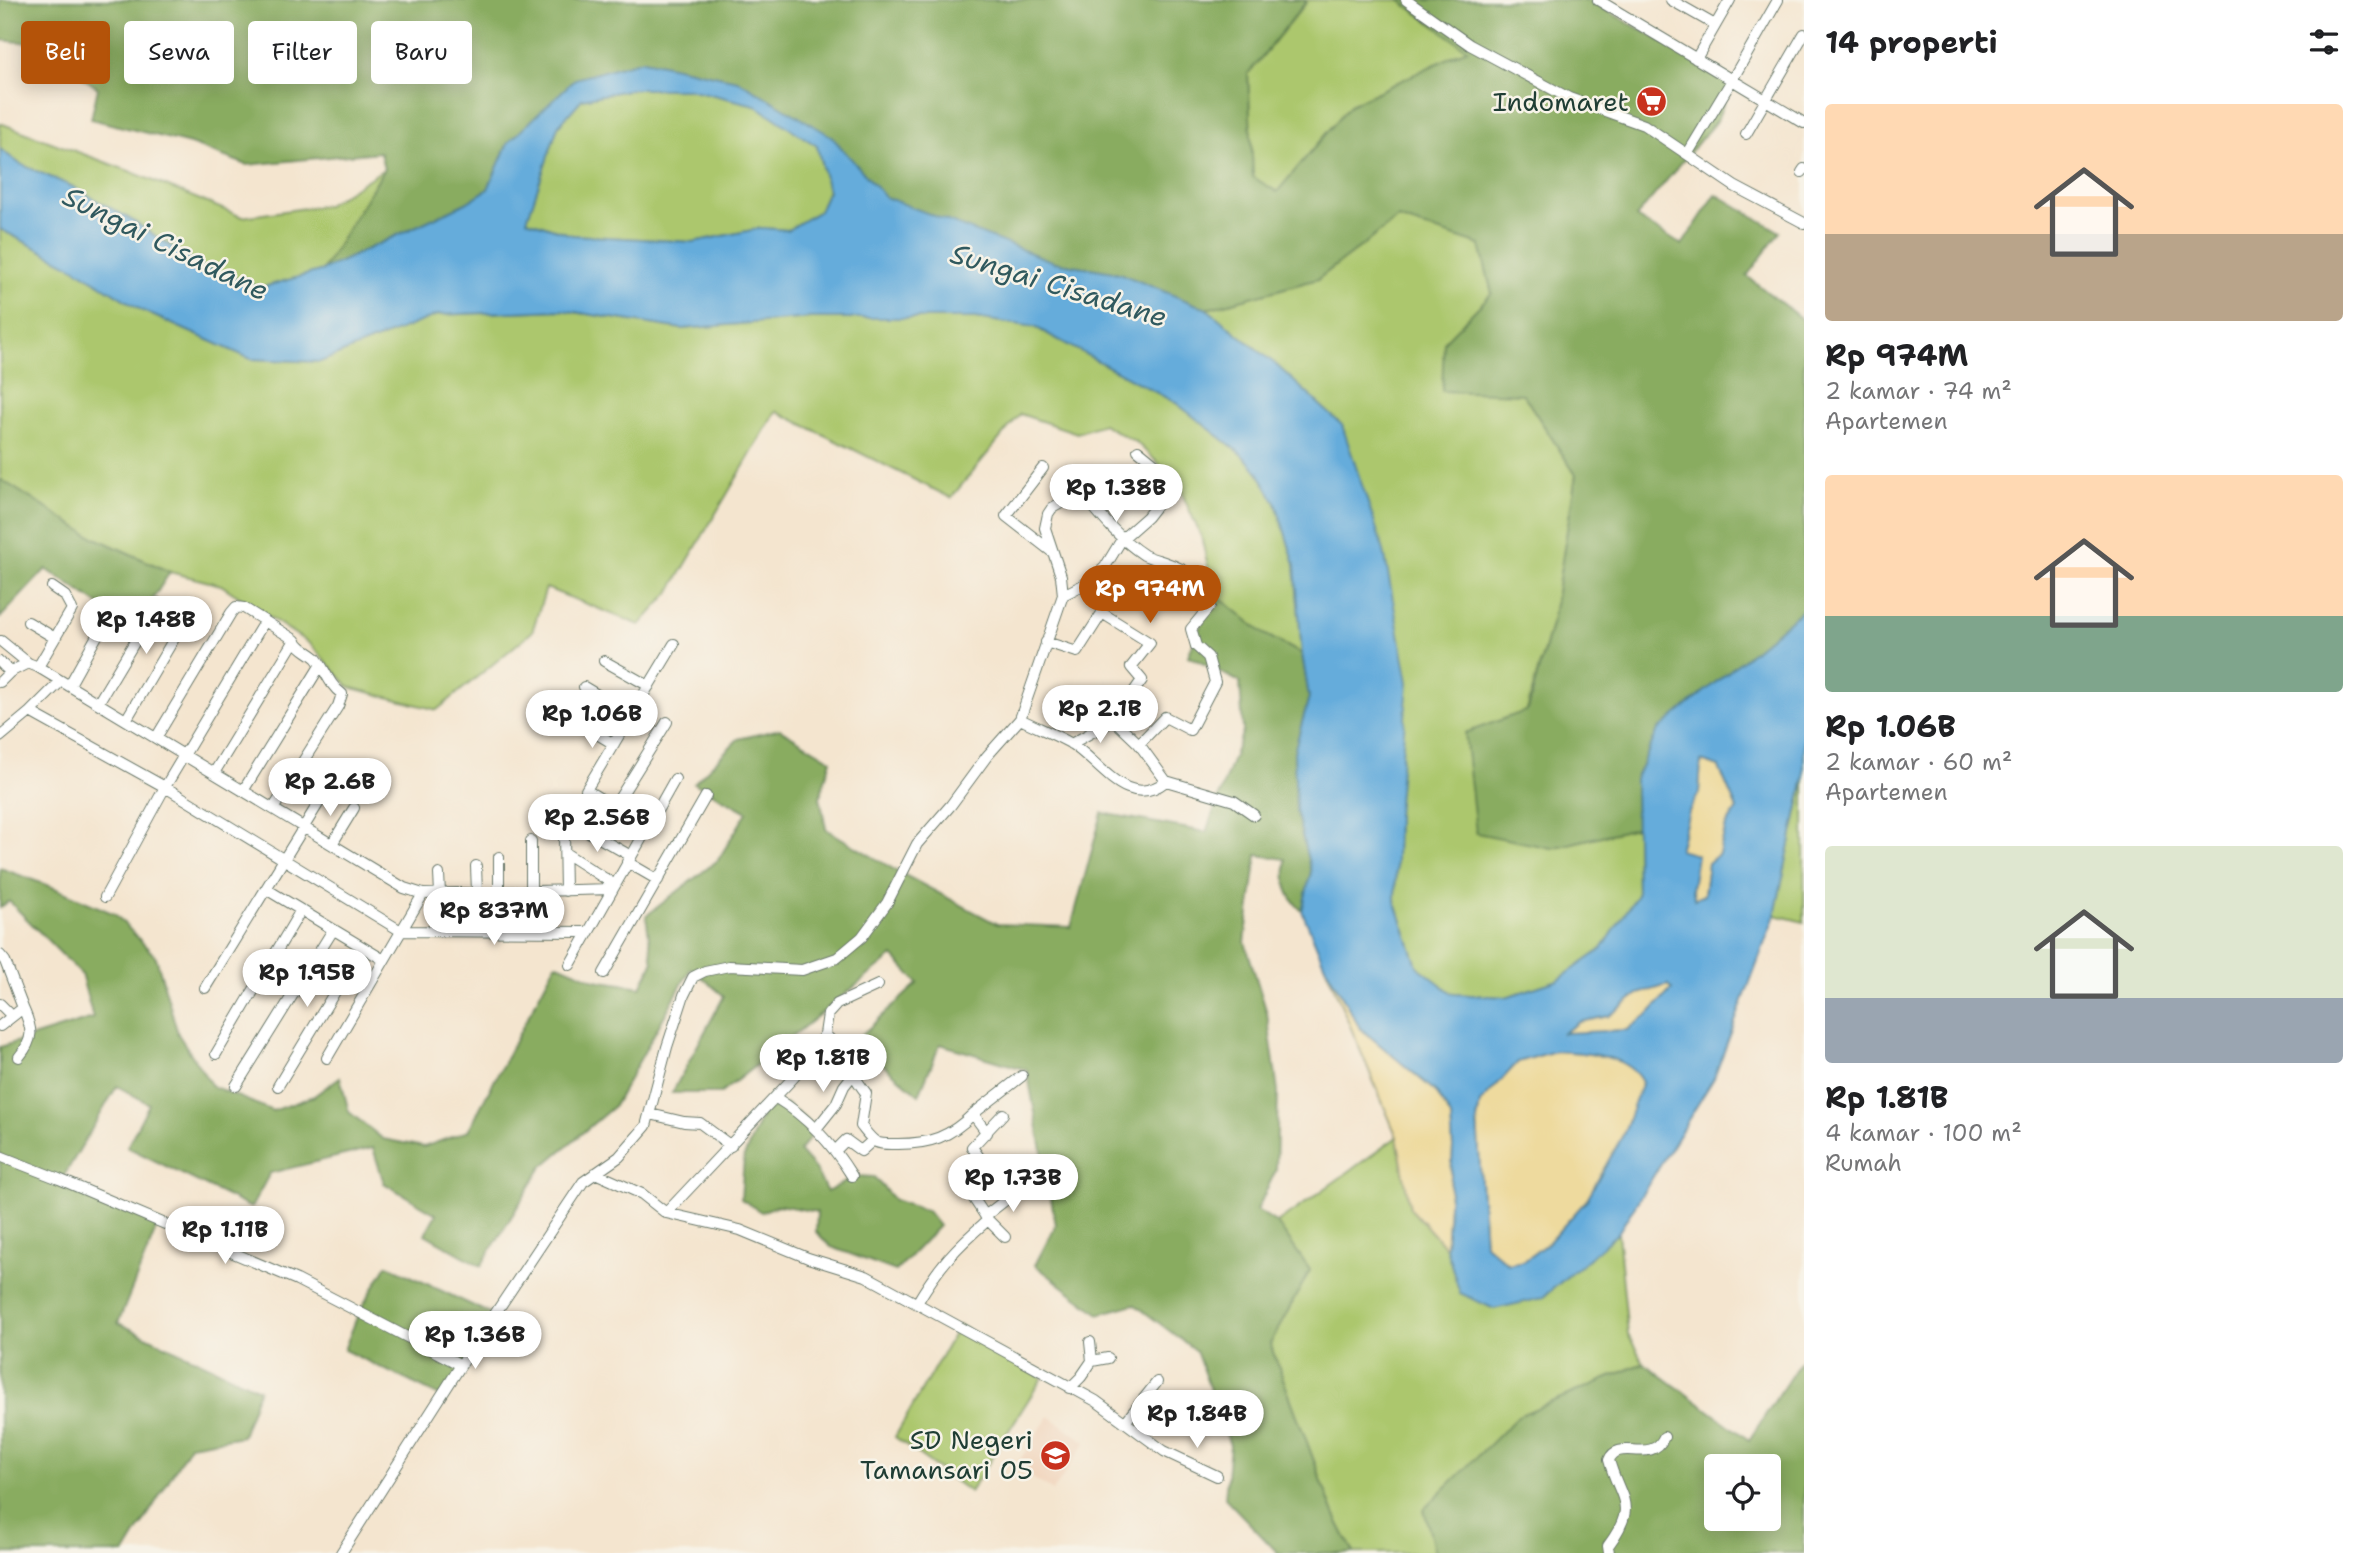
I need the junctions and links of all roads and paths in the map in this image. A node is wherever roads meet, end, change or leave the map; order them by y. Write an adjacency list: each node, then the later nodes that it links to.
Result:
1 (1406, 0): 13 (street)
2 (1598, 0): 8 (street)
3 (1671, 0): 6 (street)
4 (1730, 0): 6 (street)
5 (1777, 0): 9 (street)
6 (1715, 25): 8 (street)
7 (1804, 34): 10 (street)
8 (1696, 59): 9 (street)
9 (1732, 80): 10 (street); 13 (street)
10 (1765, 100): 11 (street); 12 (street)
11 (1802, 118)
12 (1746, 134)
13 (1688, 153): 14 (street)
14 (1804, 223)
15 (1138, 450): 17 (street)
16 (1043, 468): 18 (street)
17 (1122, 539): 18 (street); 20 (street); 52 (street)
18 (1052, 551): 20 (street)
19 (52, 587): 26 (street)
20 (1063, 595): 29 (street)
21 (158, 603): 25 (street)
22 (192, 608): 45 (street)
23 (28, 622): 26 (street)
24 (264, 622): 27 (street); 49 (street); 53 (street)
25 (142, 630): 37 (street); 40 (street)
26 (55, 638): 33 (street)
27 (295, 640): 34 (street); 54 (street)
28 (1, 641): 33 (street)
29 (1046, 642): 44 (street); 46 (street)
30 (674, 644): 38 (street)
31 (604, 661): 38 (street)
32 (0, 662): 35 (street)
33 (33, 665): 35 (street); 37 (street)
34 (320, 666): 59 (street); 63 (street)
35 (10, 672): 36 (street)
36 (0, 682)
37 (65, 683): 40 (street); 41 (street)
38 (649, 686): 43 (street)
39 (584, 687): 43 (street)
40 (98, 703): 45 (street)
41 (30, 712): 48 (street); 58 (street)
42 (565, 715): 50 (street)
43 (631, 715): 50 (street)
44 (1020, 719): 51 (street); 111 (street)
45 (126, 720): 49 (street)
46 (1114, 720): 51 (street); 52 (street)
47 (667, 722): 61 (street)
48 (0, 737)
49 (156, 738): 53 (street)
50 (614, 744): 61 (street)
51 (1071, 744): 57 (street)
52 (1139, 744): 57 (street)
53 (185, 756): 54 (street); 58 (street)
54 (214, 773): 59 (street)
55 (337, 773): 66 (street)
56 (675, 779): 67 (street)
57 (1166, 782): 64 (street)
58 (165, 787): 74 (street); 86 (street)
59 (243, 791): 63 (street)
60 (706, 796): 77 (street)
61 (614, 807): 67 (street)
62 (354, 808): 70 (street)
63 (273, 809): 66 (street)
64 (1254, 815)
65 (578, 826): 73 (street)
66 (304, 827): 70 (street); 74 (street)
67 (647, 827): 73 (street)
68 (564, 835): 71 (street)
69 (531, 841): 80 (street)
70 (332, 844): 85 (street)
71 (565, 853): 78 (street); 81 (street)
72 (499, 857): 83 (street)
73 (629, 859): 77 (street); 78 (street)
74 (284, 860): 79 (street); 89 (street)
75 (477, 866): 82 (street)
76 (439, 874): 84 (street)
77 (658, 880): 95 (street)
78 (613, 887): 81 (street); 90 (street)
79 (266, 889): 87 (street); 97 (street)
80 (531, 891): 81 (street); 83 (street)
81 (565, 891)
82 (477, 892): 83 (street); 84 (street)
83 (499, 892)
84 (440, 893): 85 (street)
85 (423, 894): 89 (street)
86 (105, 897)
87 (301, 910): 88 (street); 103 (street)
88 (333, 930): 91 (street); 108 (street)
89 (401, 932): 90 (street); 93 (street)
90 (588, 932): 94 (street)
91 (362, 947): 93 (street); 109 (street)
92 (0, 955): 99 (street)
93 (384, 960): 105 (street)
94 (569, 965)
95 (604, 973)
96 (878, 985): 102 (street)
97 (205, 988)
98 (0, 1004): 100 (street)
99 (23, 1008): 100 (street); 104 (street)
100 (11, 1016): 101 (street)
101 (0, 1026)
102 (825, 1034): 106 (street); 110 (street)
103 (216, 1054)
104 (19, 1057)
105 (327, 1058)
106 (852, 1076): 114 (street); 116 (street)
107 (1021, 1076): 112 (street)
108 (236, 1086)
109 (278, 1086)
110 (776, 1098): 114 (street); 117 (street)
111 (650, 1114): 117 (street); 120 (street)
112 (973, 1114): 115 (street); 116 (street)
113 (1003, 1114): 115 (street)
114 (816, 1129): 118 (street)
115 (987, 1133): 124 (street)
116 (873, 1140): 118 (street)
117 (731, 1146): 123 (street)
118 (836, 1150): 121 (street)
119 (0, 1156): 130 (street)
120 (596, 1173): 123 (street); 130 (street)
121 (852, 1176)
122 (1021, 1188): 124 (street)
123 (666, 1213): 126 (street)
124 (987, 1218): 125 (street); 126 (street)
125 (1004, 1237)
126 (917, 1303): 132 (street)
127 (1090, 1342): 129 (street)
128 (1108, 1358): 129 (street)
129 (1092, 1361): 132 (street)
130 (461, 1365): 136 (street)
131 (1157, 1382): 133 (street)
132 (1070, 1388): 133 (street)
133 (1126, 1421): 135 (street)
134 (1664, 1437): 137 (street)
135 (1217, 1476)
136 (341, 1553)
137 (1609, 1553)

